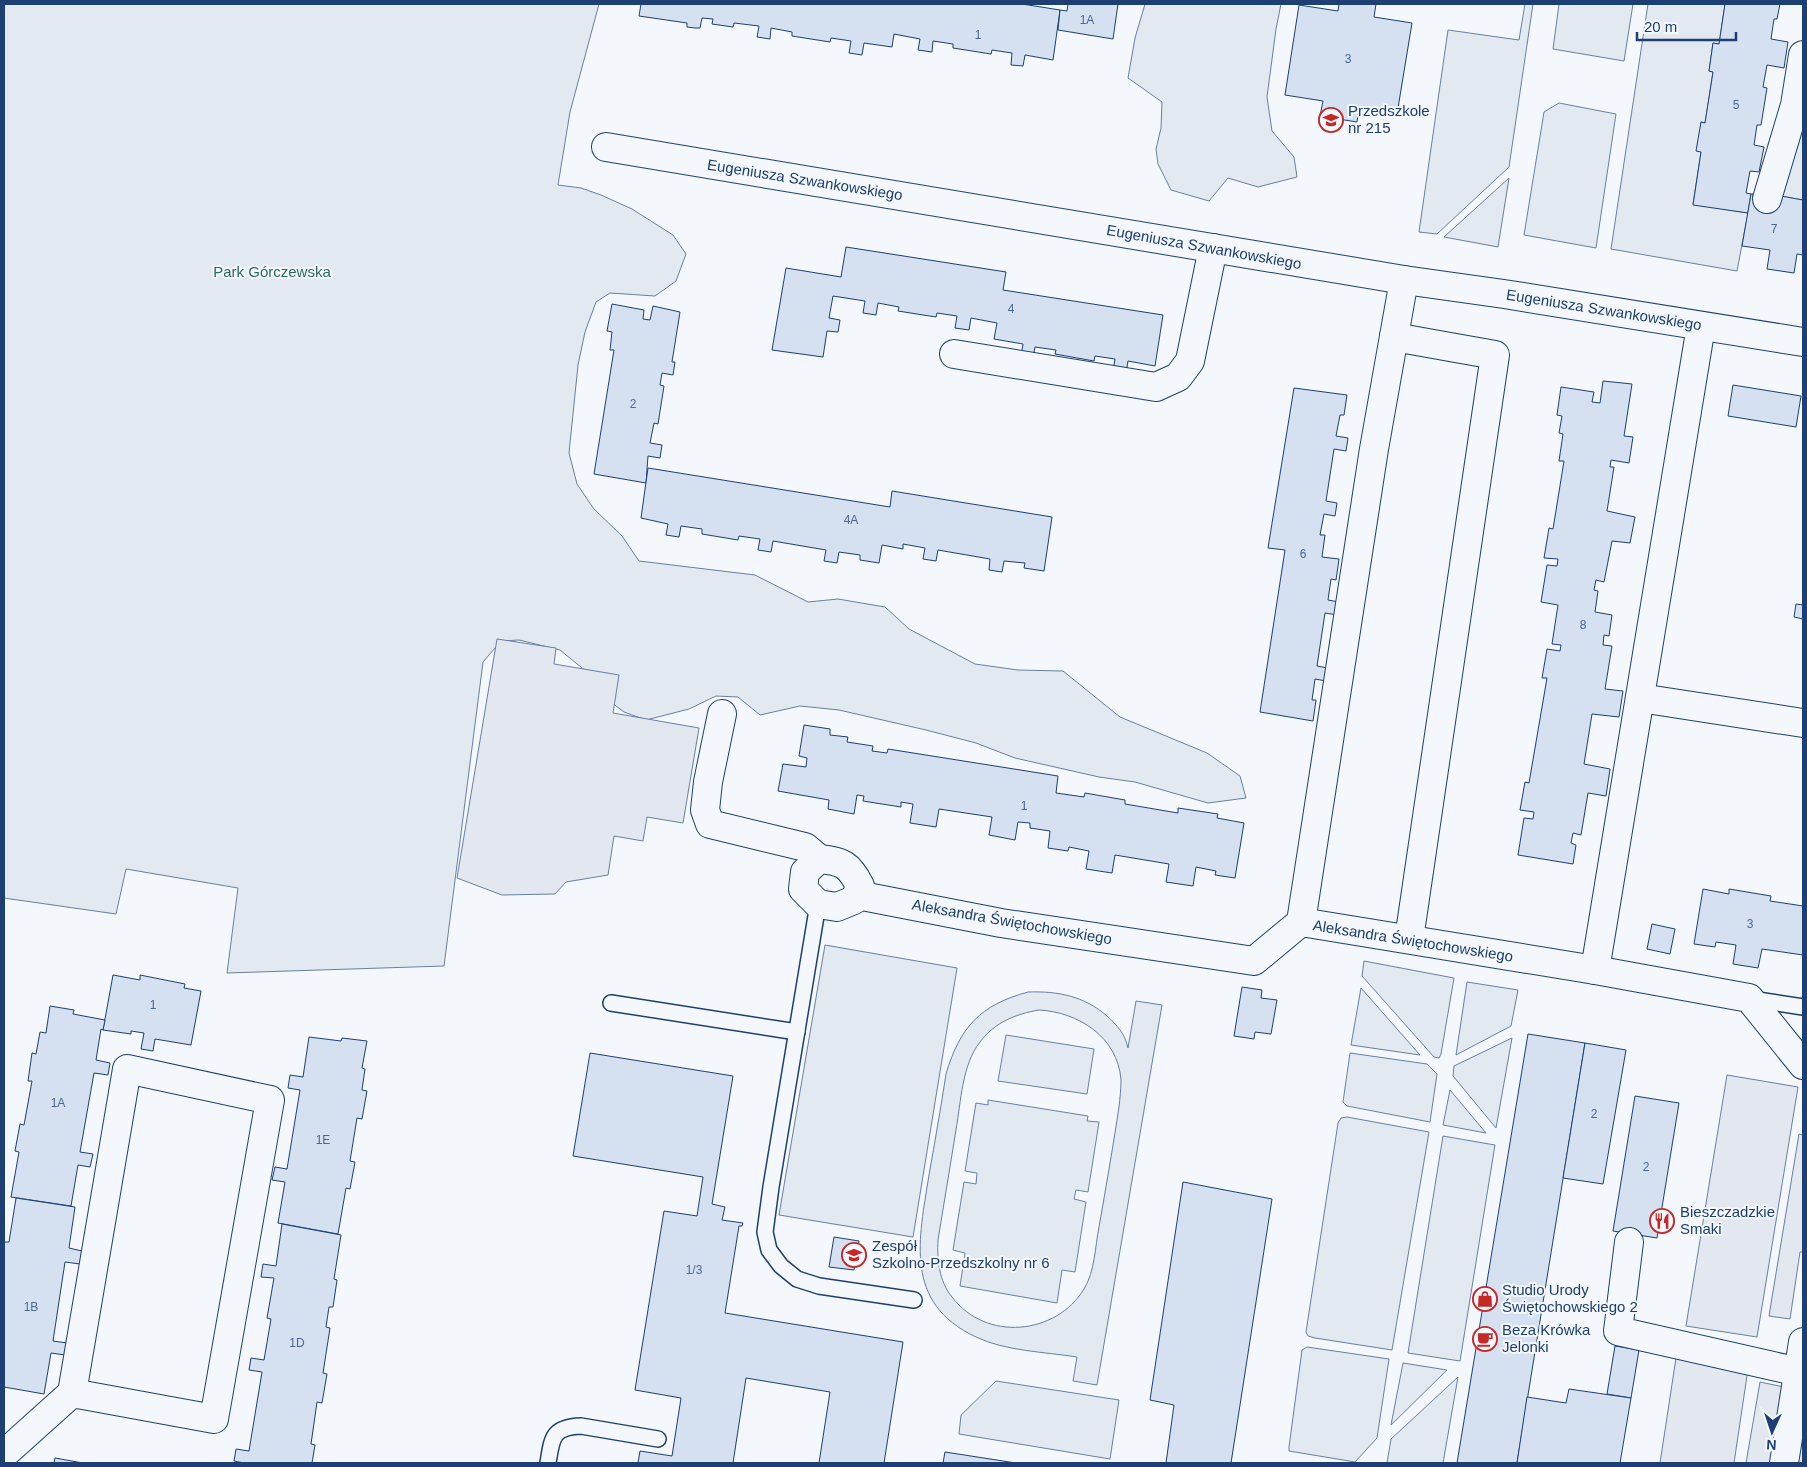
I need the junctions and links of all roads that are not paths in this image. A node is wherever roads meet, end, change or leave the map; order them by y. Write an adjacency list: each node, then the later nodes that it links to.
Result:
1 (1803, 55): 3 (street)
2 (606, 147): 4 (street, Eugeniusza Szwankowskiego)
3 (1767, 199)
4 (1212, 248): 5 (street, Eugeniusza Szwankowskiego); 9 (street)
5 (1404, 280): 6 (street, Eugeniusza Szwankowskiego); 7 (street)
6 (1701, 326): 8 (street, Eugeniusza Szwankowskiego); 10 (street)
7 (1394, 337): 16 (street); 17 (street)
8 (1803, 342)
9 (954, 354)
10 (1640, 698): 12 (street); 18 (street)
11 (722, 714): 13 (street)
12 (1803, 723)
13 (812, 866): 14 (street); 15 (street)
14 (856, 897): 15 (street); 16 (street, Aleksandra Świętochowskiego)
15 (818, 904): 22 (lane)
16 (1301, 922): 17 (street, Aleksandra Świętochowskiego)
17 (1409, 939): 18 (street, Aleksandra Świętochowskiego)
18 (1595, 970): 19 (street, Aleksandra Świętochowskiego)
19 (1749, 998): 21 (lane); 23 (street)
20 (611, 1003): 22 (lane)
21 (1803, 1007)
22 (797, 1032): 25 (lane)
23 (1803, 1065)
24 (1629, 1242): 27 (street)
25 (914, 1300)
26 (1803, 1342): 27 (street)
27 (1799, 1372): 32 (street)
28 (72, 1393): 28 (street); 30 (street)
29 (658, 1438): 31 (lane)
30 (4, 1454)
31 (548, 1463)
32 (1784, 1463)

